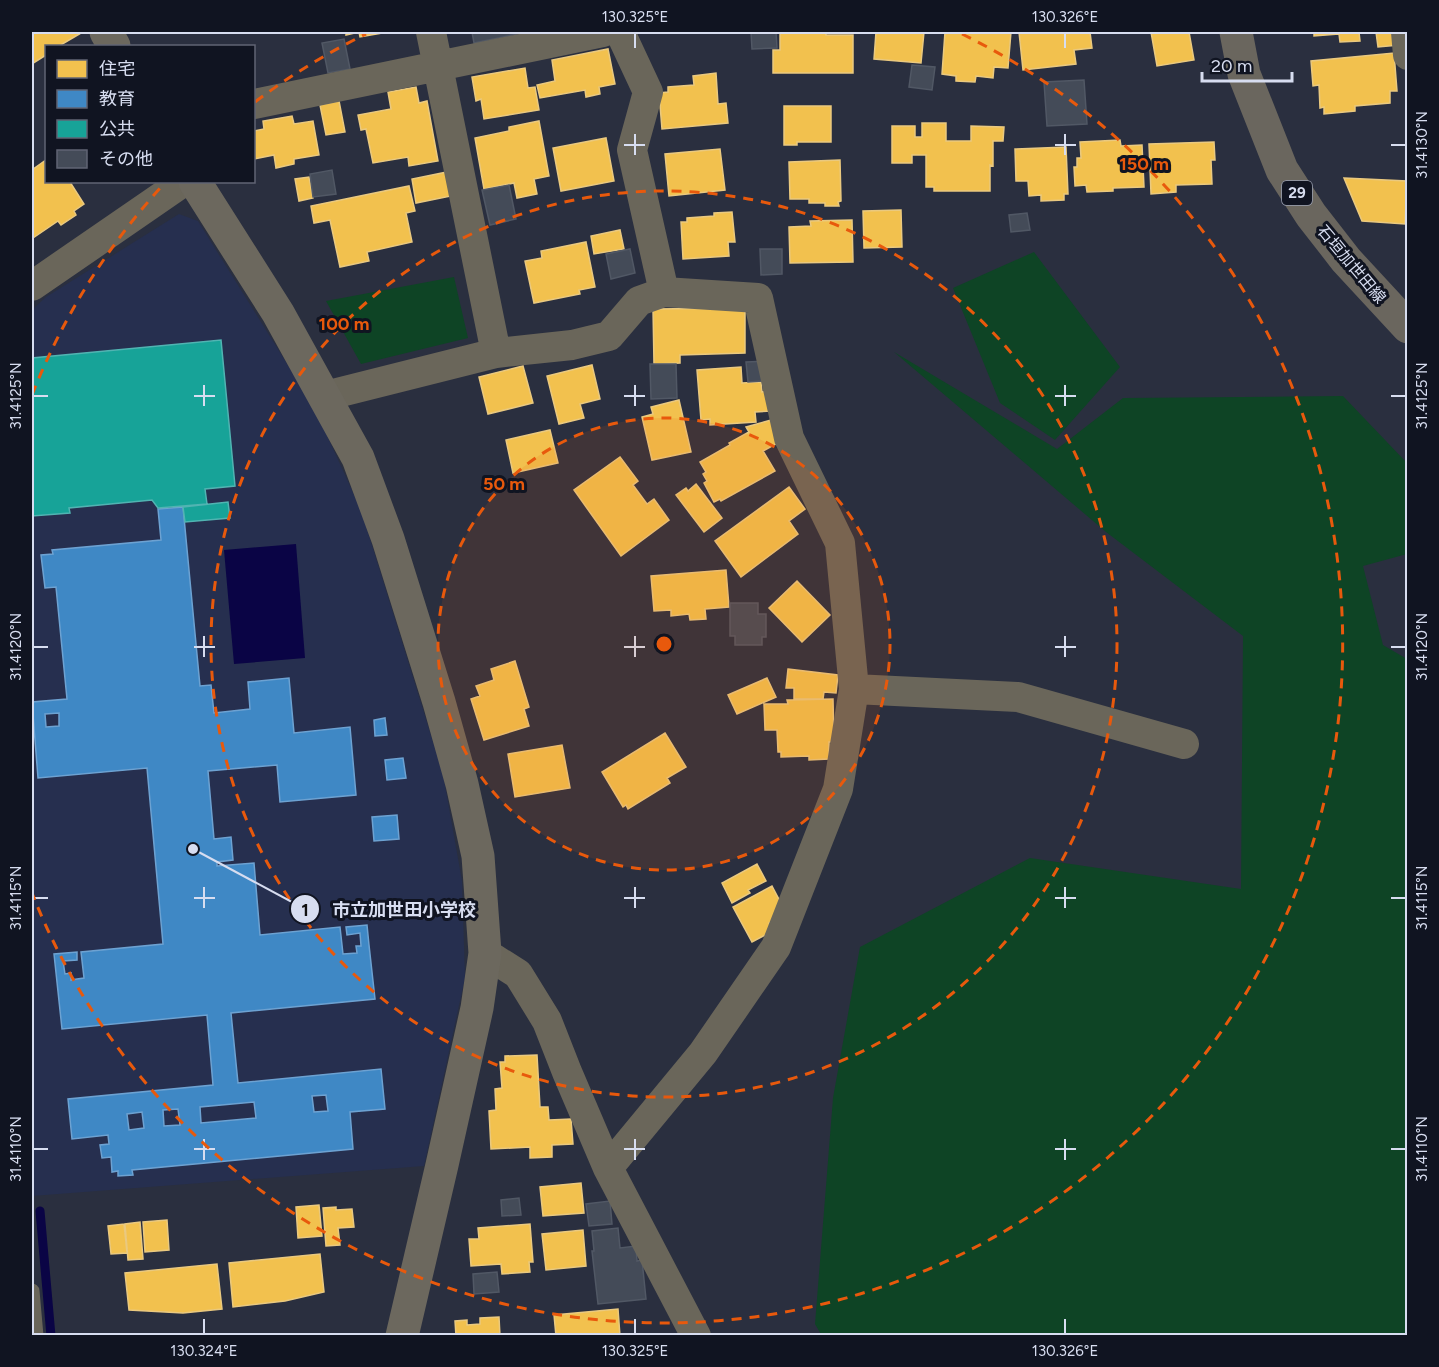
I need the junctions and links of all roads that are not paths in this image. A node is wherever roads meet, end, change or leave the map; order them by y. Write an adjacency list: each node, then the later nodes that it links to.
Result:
1 (430, 32): 7 (street)
2 (603, 32): 7 (street)
3 (620, 32): 12 (street)
4 (1236, 32): 13 (main road, 石垣加世田線 / 29)
5 (1406, 32): 6 (street)
6 (1407, 55)
7 (437, 65): 8 (street); 14 (street)
8 (255, 104)
9 (182, 183): 11 (street)
10 (196, 183): 15 (street)
11 (32, 286)
12 (664, 292): 14 (street); 16 (street)
13 (1407, 327)
14 (496, 353): 15 (street)
15 (325, 396): 18 (street)
16 (854, 689): 17 (street); 19 (street)
17 (1184, 744)
18 (485, 953): 19 (street); 22 (street)
19 (608, 1168): 23 (street)
20 (32, 1291): 21 (lane)
21 (36, 1335)
22 (402, 1335)
23 (696, 1335)

